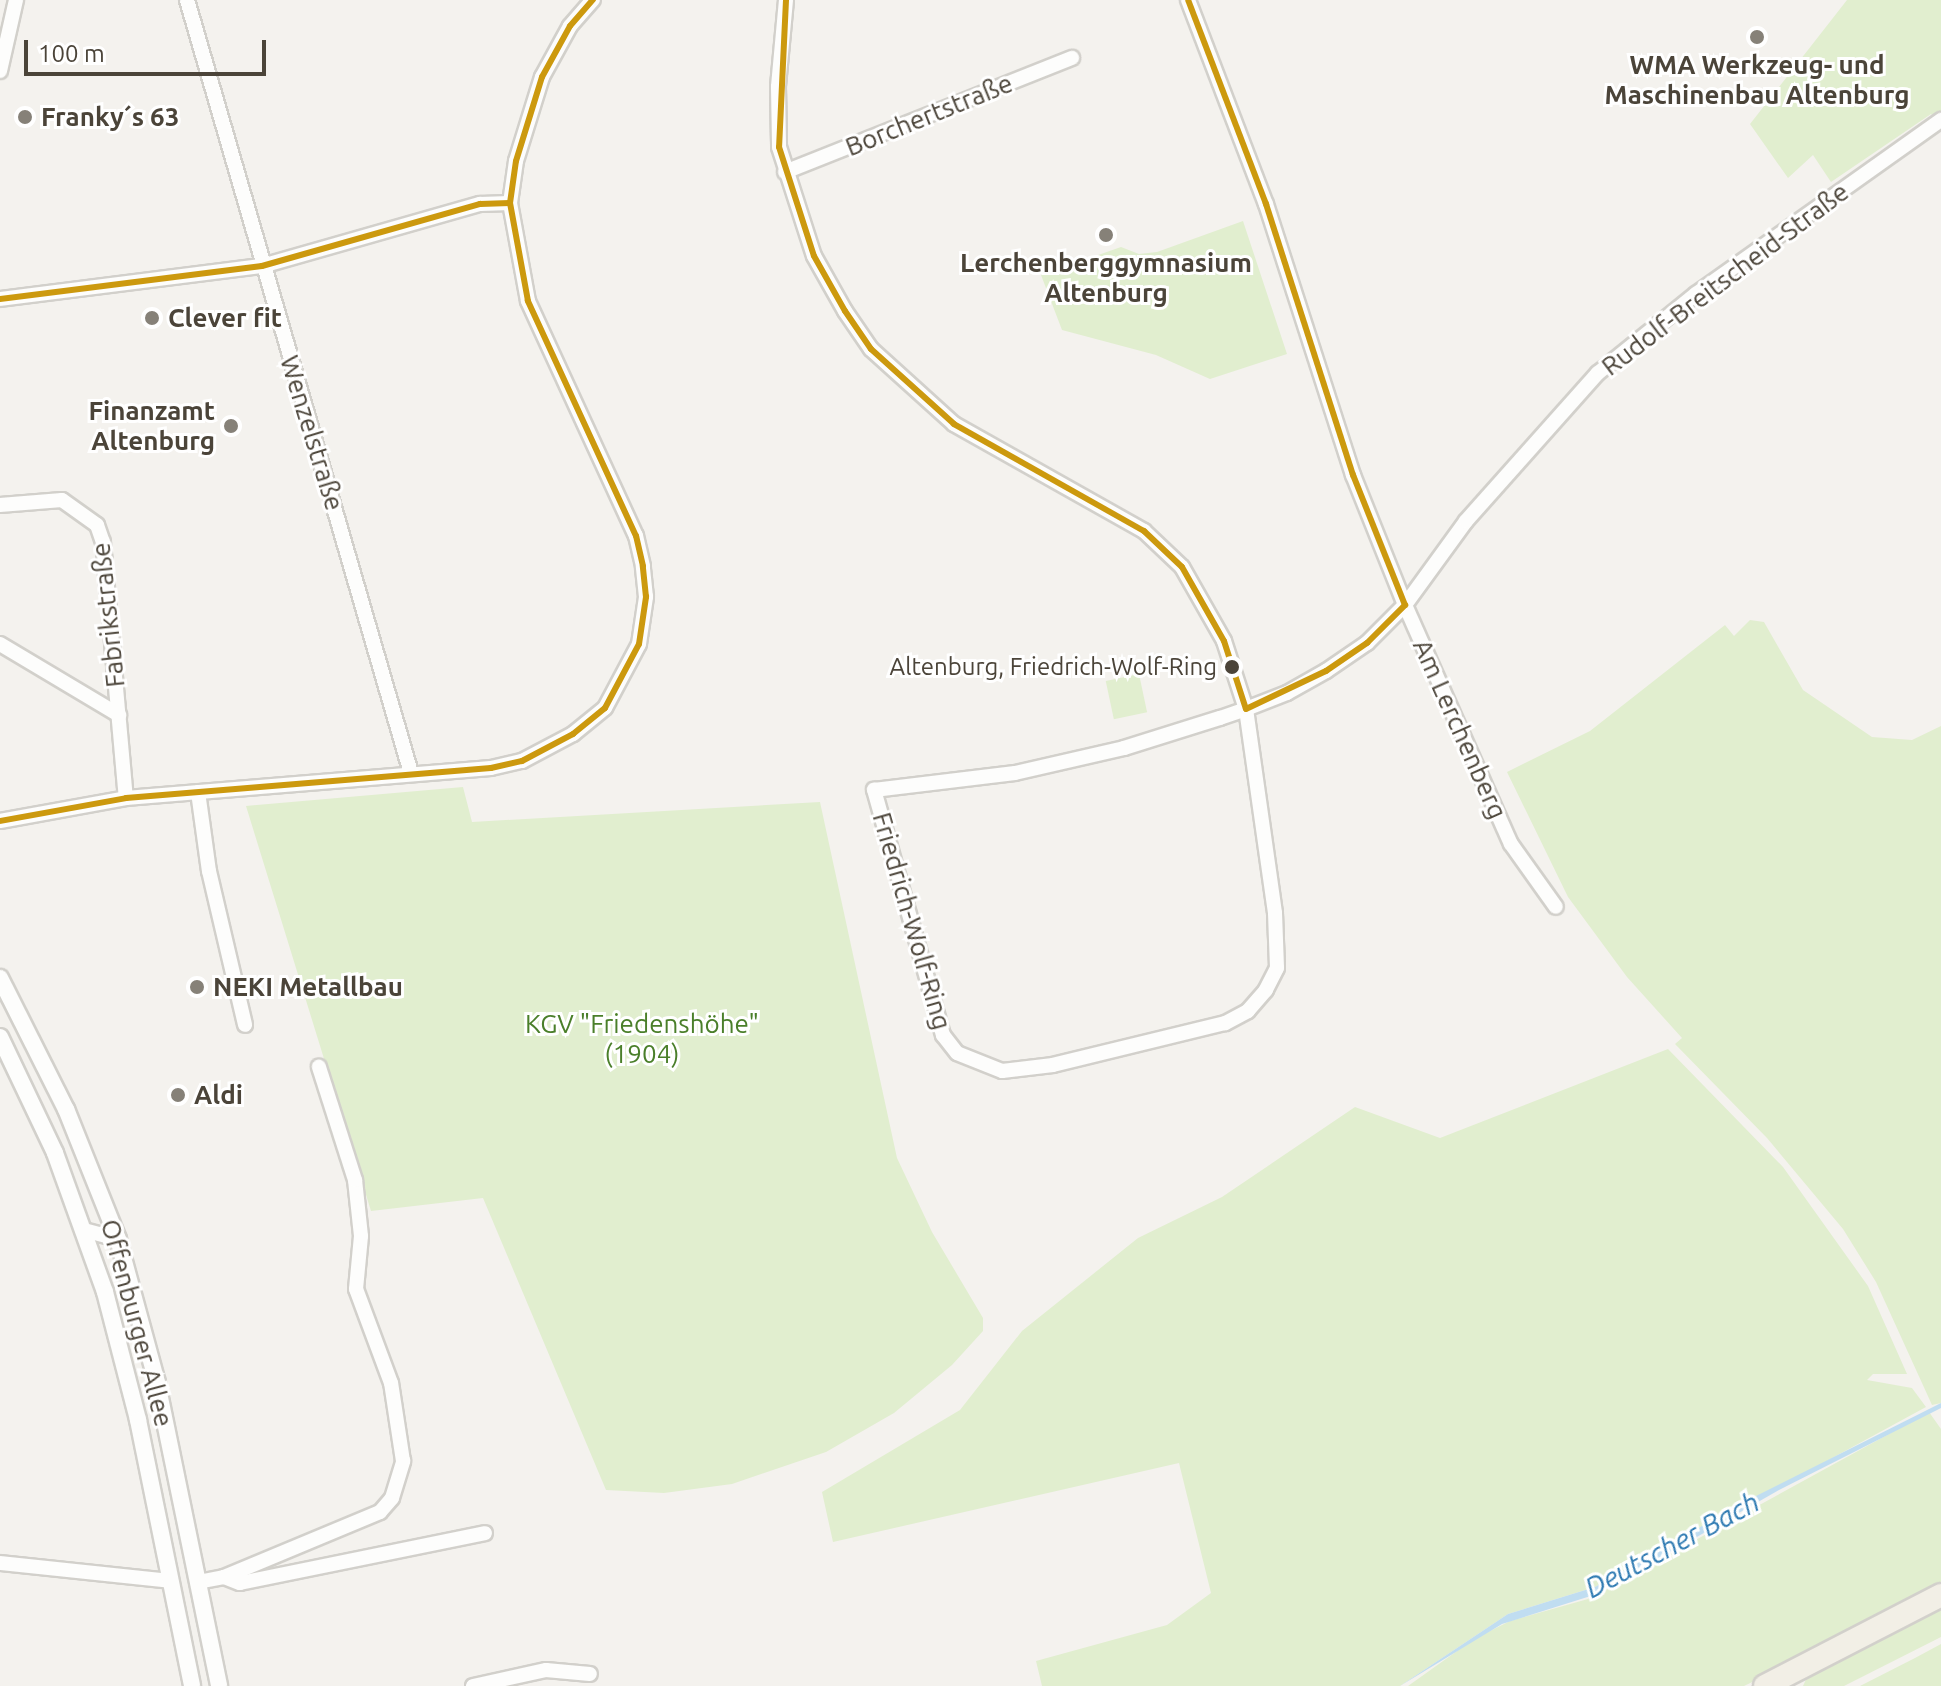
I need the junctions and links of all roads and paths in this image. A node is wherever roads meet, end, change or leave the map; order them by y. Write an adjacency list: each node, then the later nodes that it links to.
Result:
1 (16, 0): 7 (street)
2 (187, 0): 11 (street, Wenzelstraße)
3 (593, 0): 10 (street)
4 (786, 0): 9 (street)
5 (1188, 0): 14 (street, Am Lerchenberg)
6 (1072, 58): 9 (street, Borchertstraße)
7 (0, 71)
8 (1941, 120): 14 (street, Rudolf-Breitscheid-Straße)
9 (785, 172): 16 (street)
10 (510, 203): 11 (street); 18 (street)
11 (262, 266): 12 (street); 18 (street, Wenzelstraße)
12 (0, 299)
13 (0, 505): 17 (street, Fabrikstraße)
14 (1405, 605): 16 (street, Rudolf-Breitscheid-Straße); 22 (street, Am Lerchenberg)
15 (0, 644): 17 (street, Fabrikstraße)
16 (1246, 709): 16 (street, Friedrich-Wolf-Ring)
17 (119, 715): 20 (street, Fabrikstraße)
18 (411, 773): 19 (street)
19 (198, 792): 20 (street); 24 (street)
20 (126, 798): 21 (street)
21 (0, 821)
22 (1556, 907)
23 (0, 978): 28 (street, Offenburger Allee)
24 (245, 1025)
25 (0, 1037): 27 (street, Offenburger Allee)
26 (319, 1067): 31 (street)
27 (84, 1230): 28 (street); 32 (street, Offenburger Allee)
28 (118, 1239): 33 (street, Offenburger Allee)
29 (485, 1533): 31 (street)
30 (0, 1563): 32 (street)
31 (224, 1577): 33 (street)
32 (170, 1581): 36 (street, Offenburger Allee)
33 (198, 1582): 37 (street, Offenburger Allee)
34 (1941, 1595): 39 (main road)
35 (590, 1674): 38 (street)
36 (192, 1686)
37 (219, 1686)
38 (473, 1686)
39 (1765, 1686)

